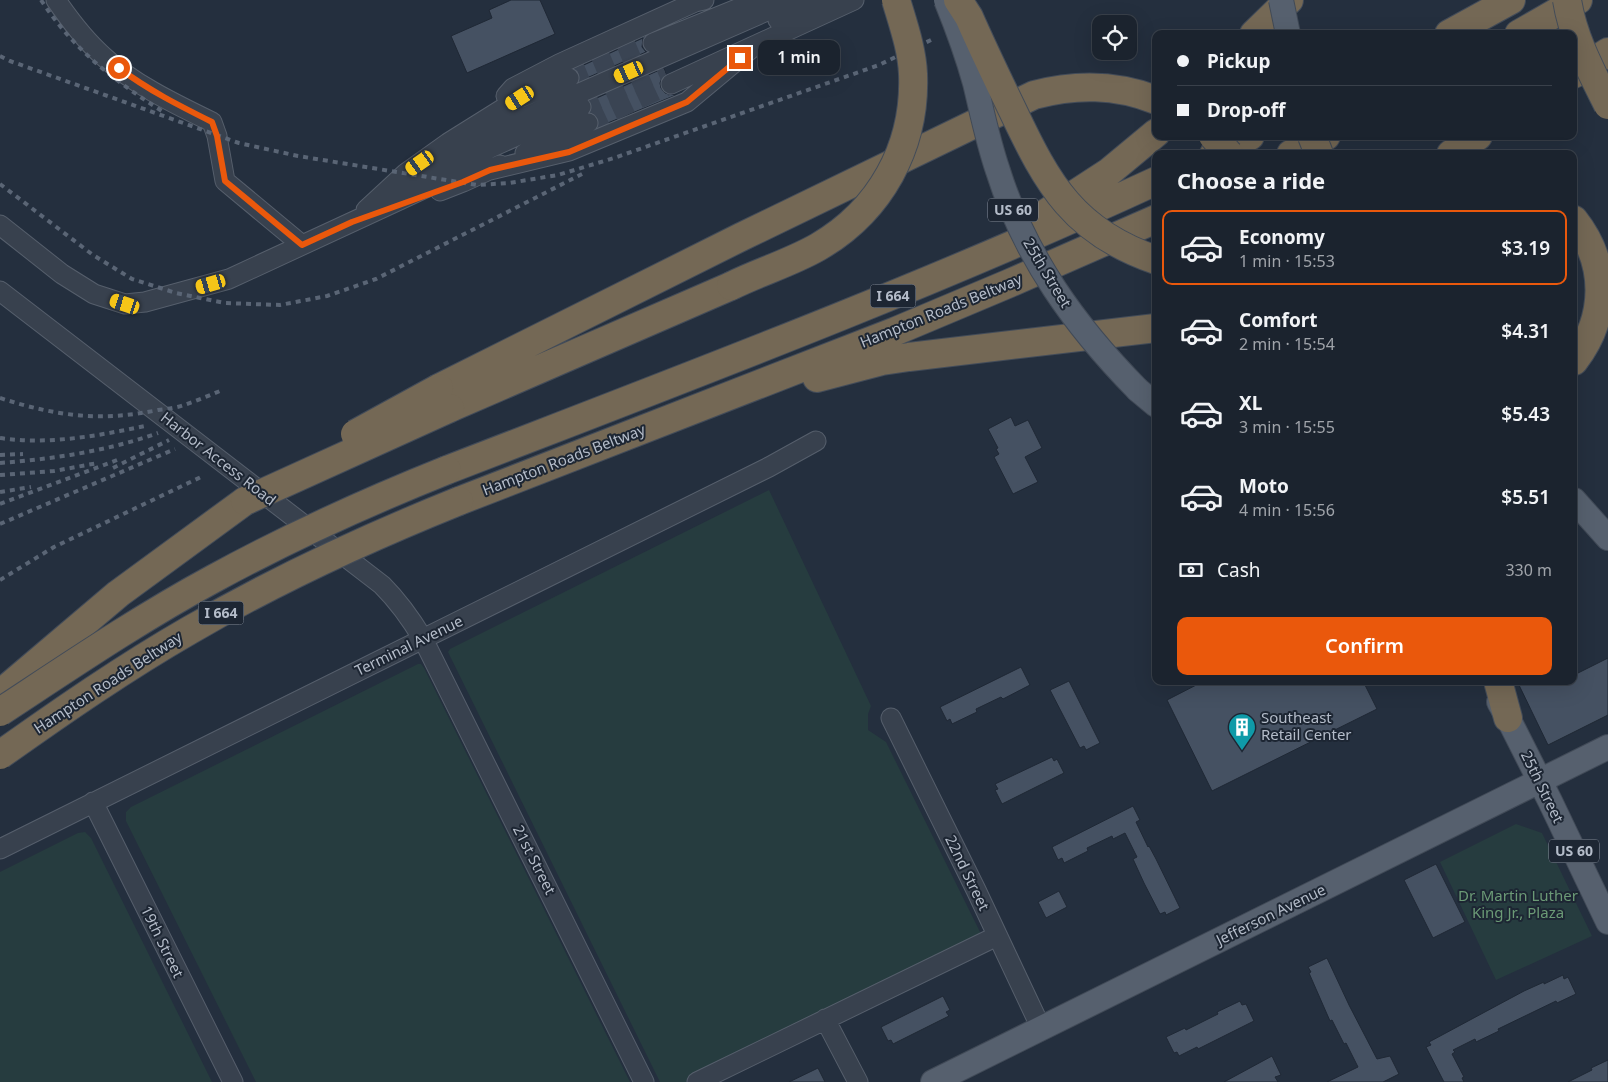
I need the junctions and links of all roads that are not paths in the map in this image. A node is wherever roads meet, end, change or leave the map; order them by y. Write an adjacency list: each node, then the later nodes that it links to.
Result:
1 (56, 0): 44 (street)
2 (704, 0): 28 (street)
3 (759, 0): 21 (street)
4 (792, 0): 41 (street)
5 (824, 0): 22 (street)
6 (854, 0): 22 (street)
7 (896, 0): 52 (highway, bridge)
8 (946, 0): 53 (main road, 25th Street / US 60, bridge)
9 (958, 0): 45 (highway, bridge)
10 (1281, 0): 16 (main road, bridge)
11 (1289, 0): 15 (highway)
12 (1511, 0): 17 (highway)
13 (1568, 0): 19 (highway, bridge)
14 (1578, 0): 18 (highway)
15 (1258, 30)
16 (1287, 30)
17 (1456, 30)
18 (1526, 30)
19 (1574, 30)
20 (1577, 39): 27 (highway, bridge)
21 (653, 44)
22 (753, 47): 38 (street)
23 (1608, 52): 24 (highway)
24 (1577, 72)
25 (569, 78): 28 (street)
26 (1152, 98): 52 (highway)
27 (1608, 105)
28 (481, 122): 41 (street)
29 (1152, 137): 47 (highway)
30 (1217, 140): 35 (highway, bridge)
31 (1242, 140): 34 (highway)
32 (1318, 140): 36 (highway)
33 (1472, 140): 37 (highway)
34 (1222, 150)
35 (1225, 150)
36 (1299, 150)
37 (1457, 150)
38 (490, 170): 41 (street); 41 (street)
39 (1152, 183): 47 (highway, I 664)
40 (1152, 221): 54 (highway, Hampton Roads Beltway / I 664)
41 (352, 222): 44 (street)
42 (0, 224): 44 (street)
43 (1577, 224): 51 (highway)
44 (302, 245)
45 (1152, 258)
46 (0, 292): 58 (street, Harbor Access Road)
47 (889, 297): 62 (highway, I 664, bridge)
48 (1152, 329): 49 (highway)
49 (1118, 333): 50 (highway); 54 (highway)
50 (1152, 336)
51 (1577, 357)
52 (445, 398): 61 (highway, bridge)
53 (1152, 402)
54 (640, 431): 66 (highway, Hampton Roads Beltway / I 664, bridge)
55 (816, 441): 58 (street, Terminal Avenue)
56 (1577, 503): 57 (main road)
57 (1608, 538)
58 (423, 639): 68 (street, Terminal Avenue); 75 (street, 21st Street)
59 (1488, 685): 64 (main road, 25th Street / US 60)
60 (1499, 685): 64 (highway)
61 (0, 694)
62 (0, 712)
63 (890, 718): 71 (street, 22nd Street)
64 (1508, 718): 67 (main road, 25th Street / US 60)
65 (1608, 747): 67 (main road, Jefferson Avenue)
66 (0, 755)
67 (1540, 780): 70 (main road, 25th Street / US 60); 73 (main road, Jefferson Avenue)
68 (93, 802): 69 (street, Terminal Avenue); 74 (street, 19th Street)
69 (0, 849)
70 (1608, 922)
71 (997, 936): 72 (street); 73 (street, 22nd Street)
72 (825, 1019): 76 (street); 77 (street)
73 (1040, 1028): 78 (main road, Jefferson Avenue)
74 (233, 1082)
75 (644, 1082)
76 (697, 1082)
77 (858, 1082)
78 (933, 1082)

